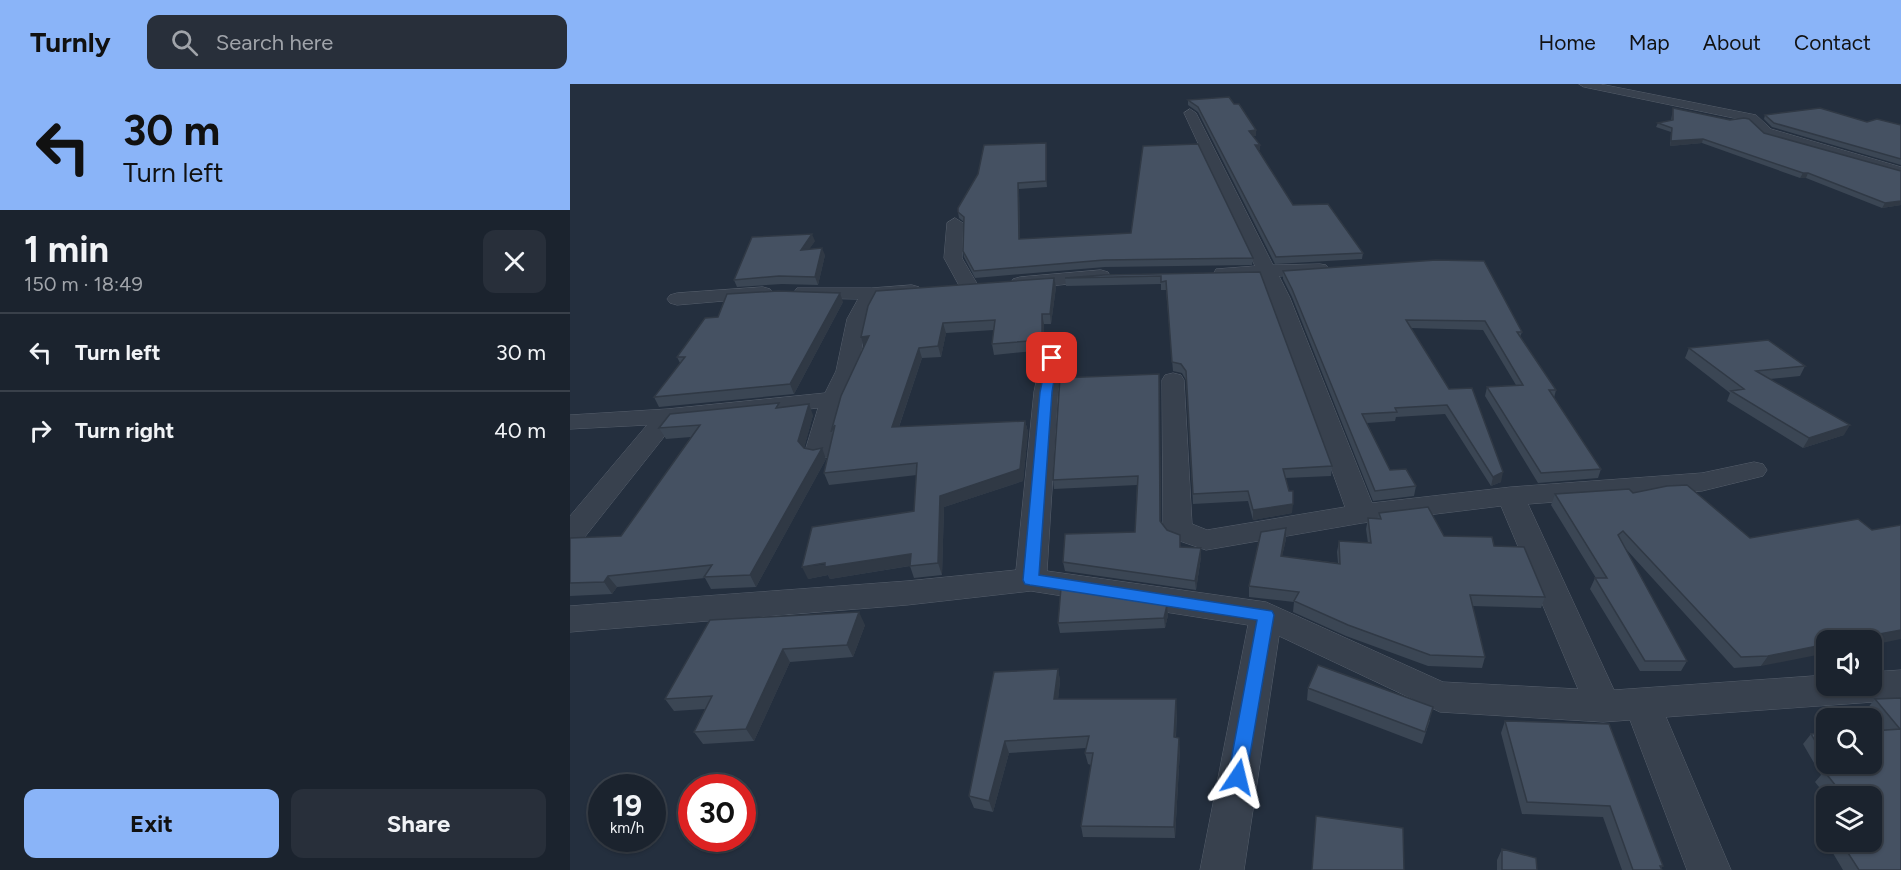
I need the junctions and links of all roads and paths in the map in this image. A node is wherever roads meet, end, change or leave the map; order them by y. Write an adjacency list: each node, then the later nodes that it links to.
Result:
1 (1584, 84): 3 (street)
2 (1190, 113): 6 (street)
3 (1901, 171)
4 (955, 223): 9 (street)
5 (1334, 268): 6 (street)
6 (1267, 272): 7 (street); 22 (street)
7 (1209, 273)
8 (1116, 275): 9 (street)
9 (969, 287): 10 (street)
10 (948, 289)
11 (926, 290): 12 (street)
12 (871, 294): 13 (street); 16 (street)
13 (677, 299)
14 (1052, 358): 24 (street)
15 (1173, 380): 22 (street)
16 (831, 405): 17 (street); 19 (street)
17 (668, 416): 18 (street); 23 (street)
18 (570, 422)
19 (818, 451)
20 (1754, 470): 21 (street)
21 (1511, 496): 22 (street); 29 (street)
22 (1362, 513)
23 (570, 536)
24 (1030, 580): 25 (street); 26 (street)
25 (1266, 615): 29 (street); 30 (street)
26 (570, 619)
27 (1901, 685): 28 (street)
28 (1642, 704): 29 (street); 31 (street)
29 (1603, 706)
30 (1222, 870)
31 (1709, 870)

